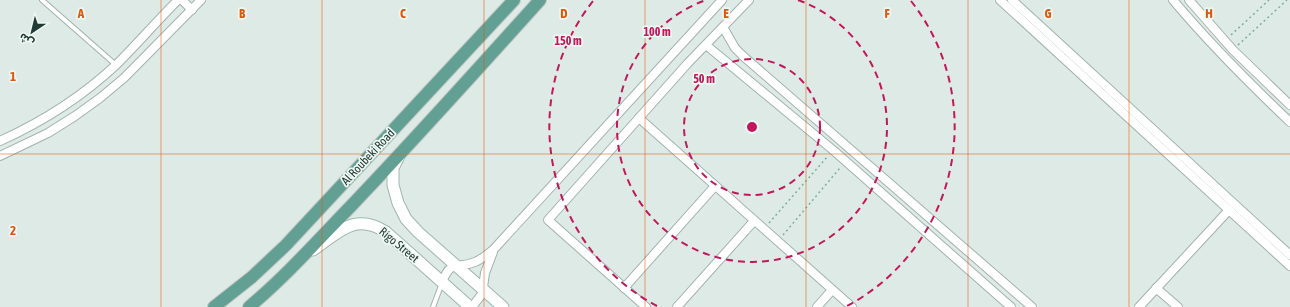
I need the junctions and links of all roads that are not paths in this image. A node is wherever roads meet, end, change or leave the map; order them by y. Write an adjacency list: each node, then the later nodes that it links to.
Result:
1 (42, 0): 16 (lane)
2 (178, 0): 16 (street)
3 (182, 0): 13 (street)
4 (201, 0): 13 (street)
5 (514, 0): 38 (main road, Al Roubeki Road)
6 (540, 0): 21 (main road, Al Roubeki Road)
7 (722, 0): 28 (street)
8 (749, 0): 14 (street)
9 (1000, 0): 26 (street)
10 (1012, 0): 29 (street)
11 (1173, 0): 19 (street)
12 (1190, 0): 17 (street)
13 (192, 10): 22 (street)
14 (723, 27): 15 (street); 24 (street)
15 (706, 45): 18 (street); 25 (street)
16 (116, 65): 20 (street)
17 (1290, 105)
18 (639, 118): 23 (street); 34 (street)
19 (1290, 122)
20 (0, 141)
21 (400, 154): 30 (main road, Al Roubeki Road); 31 (main road, Rigo Street)
22 (0, 156)
23 (715, 186): 27 (street); 34 (street)
24 (900, 192): 25 (street); 48 (street)
25 (892, 202): 47 (street)
26 (1230, 210): 32 (street); 35 (street)
27 (754, 221): 37 (street); 44 (street)
28 (494, 249): 31 (street); 36 (street)
29 (1290, 255)
30 (300, 259): 33 (main road, Rigo Street); 39 (main road, Al Roubeki Road)
31 (454, 265): 33 (street); 36 (main road, Rigo Street)
32 (1290, 266)
33 (442, 282): 40 (lane); 41 (main road, Rigo Street)
34 (624, 288): 43 (street)
35 (1156, 288): 49 (street); 50 (street)
36 (484, 290): 41 (street); 42 (main road, Rigo Street)
37 (832, 290): 45 (street); 46 (street)
38 (214, 307)
39 (249, 307)
40 (433, 307)
41 (471, 307)
42 (503, 307)
43 (646, 307)
44 (677, 307)
45 (817, 307)
46 (852, 307)
47 (1011, 307)
48 (1032, 307)
49 (1139, 307)
50 (1178, 307)

